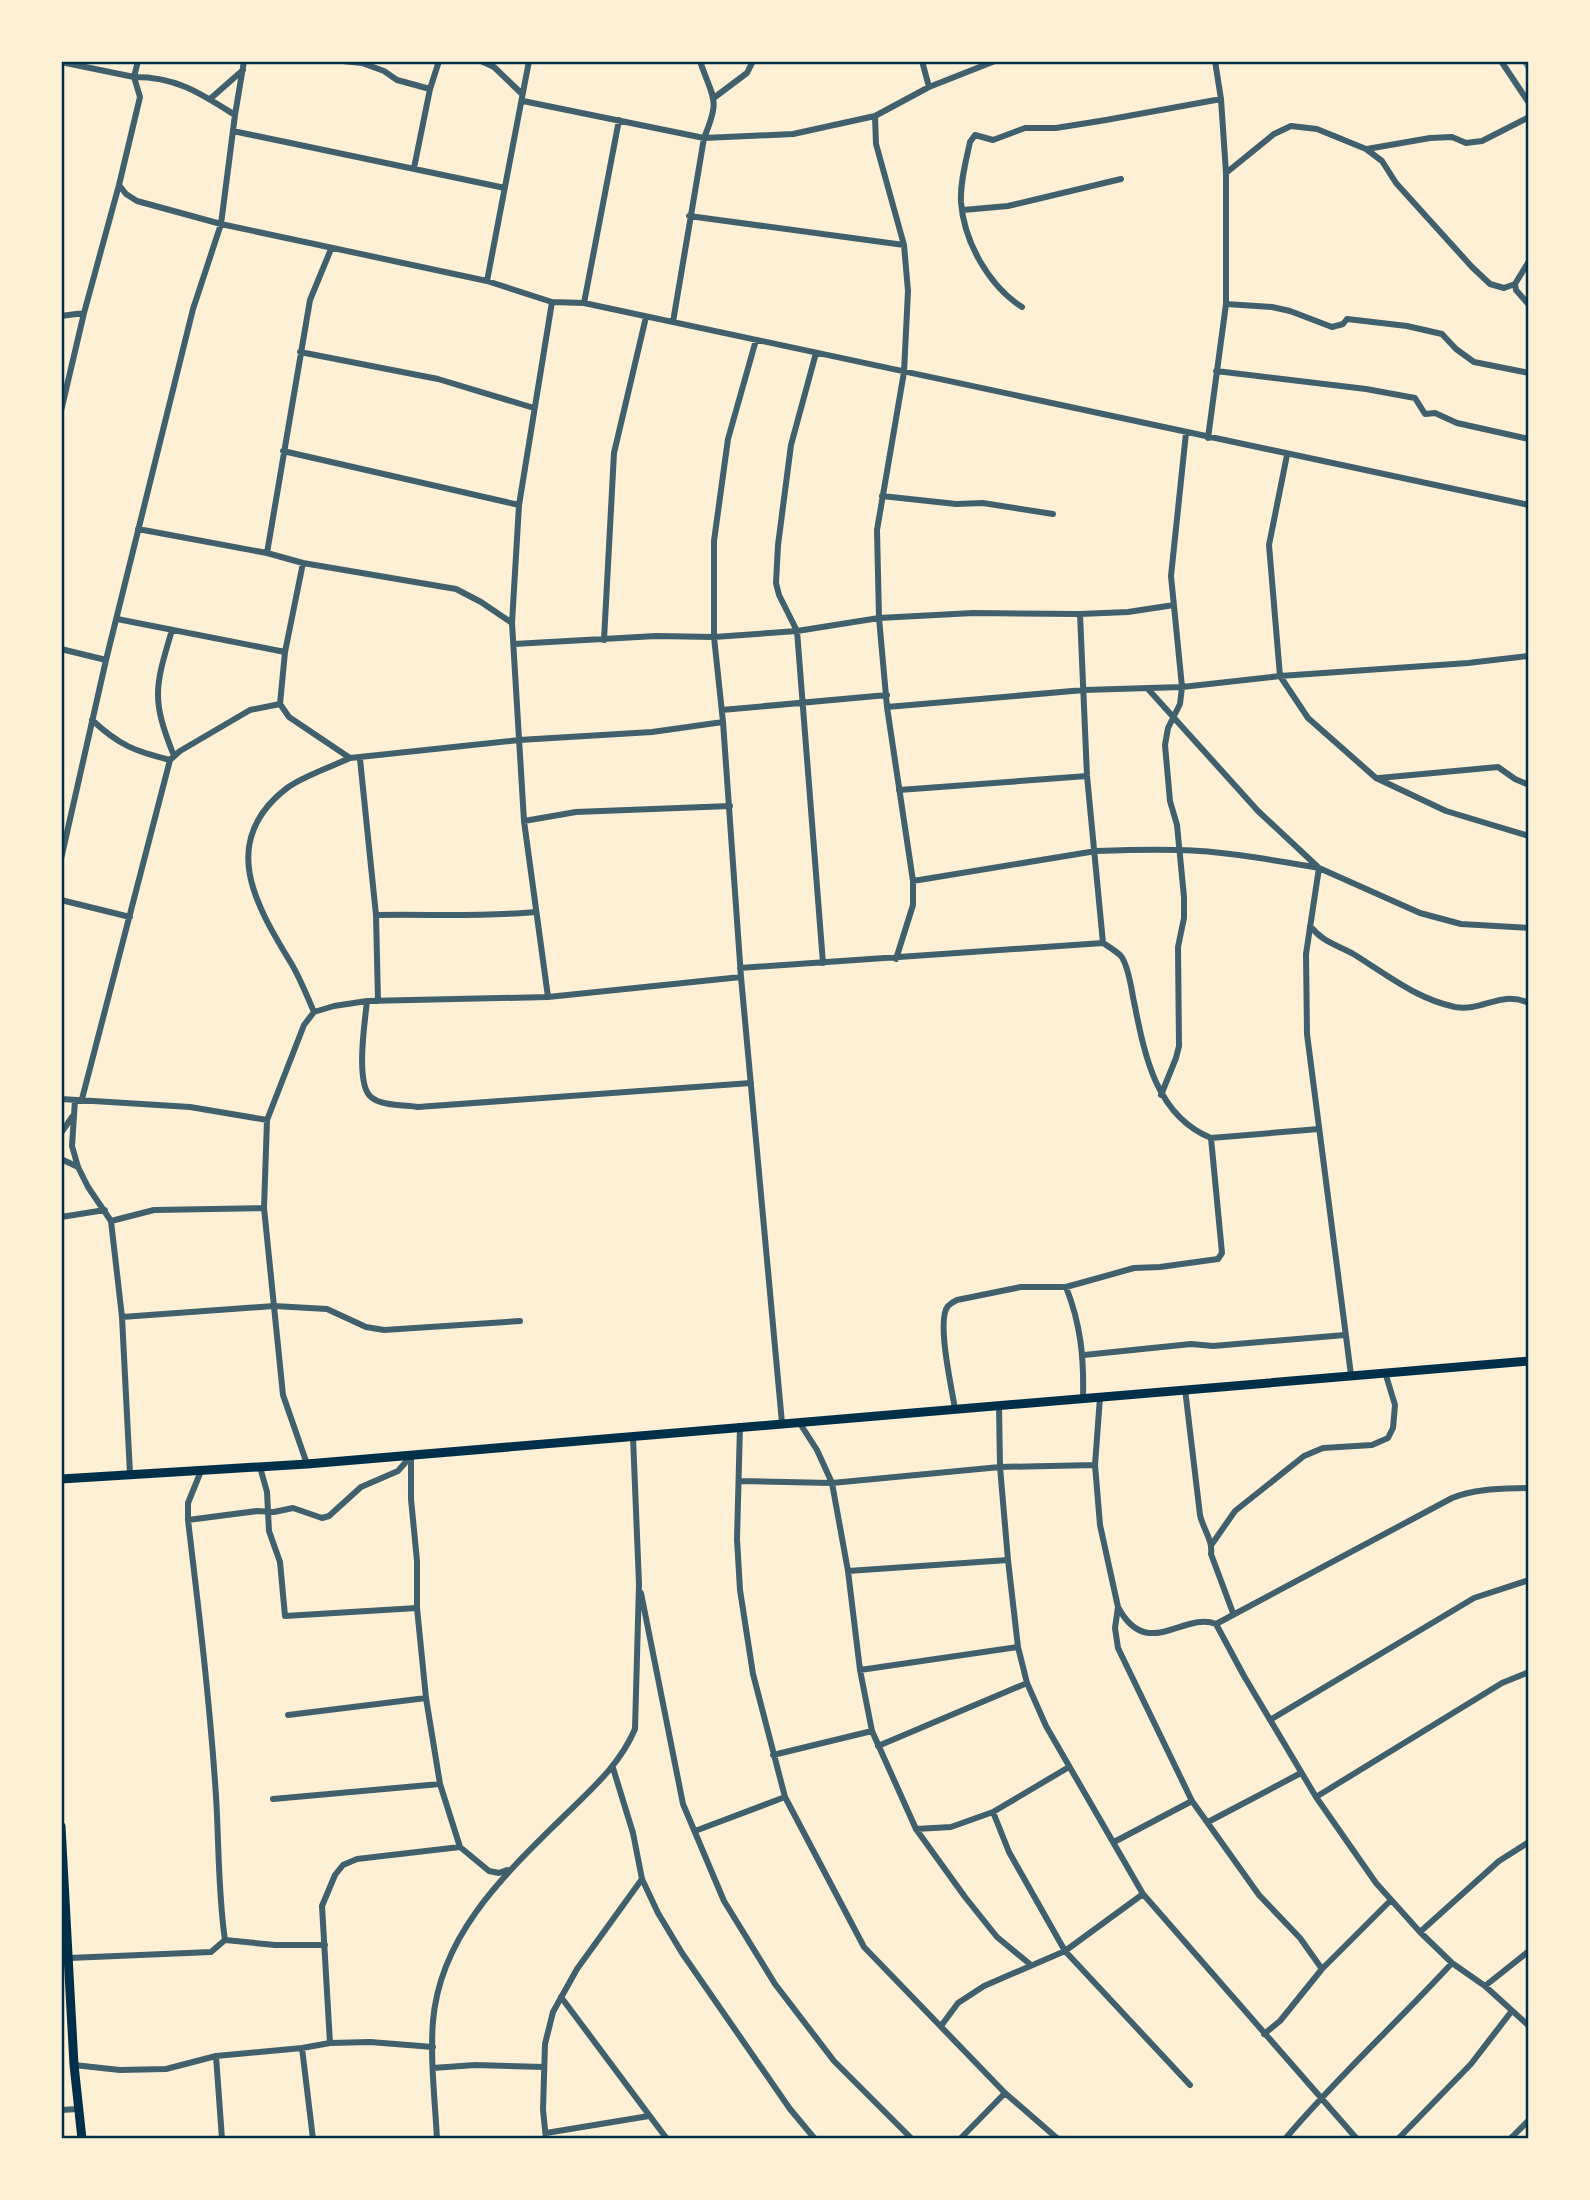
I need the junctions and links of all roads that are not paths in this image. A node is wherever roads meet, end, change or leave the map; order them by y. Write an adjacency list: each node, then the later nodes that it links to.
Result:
1 (138, 61): 15 (street)
2 (244, 61): 14 (street)
3 (343, 61): 17 (street)
4 (439, 61): 17 (street)
5 (481, 61): 18 (street)
6 (529, 61): 18 (street)
7 (700, 61): 19 (street)
8 (753, 61): 19 (street)
9 (922, 61): 16 (street)
10 (995, 61): 16 (street)
11 (1215, 61): 21 (street)
12 (1501, 61): 22 (street)
13 (61, 62): 15 (street)
14 (243, 70): 20 (street); 23 (street)
15 (134, 77): 20 (street); 33 (street)
16 (929, 87): 24 (street)
17 (430, 89): 30 (street)
18 (522, 97): 26 (street); 34 (street)
19 (715, 97): 28 (street)
20 (210, 99): 23 (street)
21 (1221, 99): 31 (street); 35 (street)
22 (1529, 103)
23 (236, 115): 27 (street)
24 (875, 116): 28 (street); 38 (street)
25 (1529, 117): 29 (street)
26 (619, 120): 28 (street); 44 (street)
27 (233, 131): 30 (street); 37 (street)
28 (704, 138): 36 (street)
29 (1366, 149): 31 (street); 42 (street)
30 (414, 168): 34 (street)
31 (1226, 173): 45 (street)
32 (1121, 179): 35 (street)
33 (119, 185): 37 (street); 48 (street)
34 (505, 188): 41 (street)
35 (963, 210): 47 (street)
36 (689, 216): 38 (street); 51 (street)
37 (221, 224): 39 (street); 69 (street)
38 (904, 245): 56 (street)
39 (331, 248): 41 (street); 53 (street)
40 (1529, 261): 42 (street)
41 (487, 281): 43 (street)
42 (1515, 284): 46 (street)
43 (552, 302): 44 (street); 58 (street)
44 (584, 303): 50 (street)
45 (1226, 304): 55 (street); 57 (street)
46 (1529, 304)
47 (1022, 307)
48 (84, 313): 49 (street); 59 (street)
49 (61, 316)
50 (646, 317): 51 (street); 80 (street)
51 (673, 322): 52 (street)
52 (756, 340): 54 (street); 79 (street)
53 (300, 352): 58 (street); 63 (street)
54 (816, 353): 56 (street); 78 (street)
55 (1216, 371): 61 (street); 62 (street)
56 (904, 372): 60 (street); 65 (street)
57 (1529, 373)
58 (534, 408): 66 (street)
59 (61, 411)
60 (1186, 433): 61 (street); 72 (street)
61 (1208, 438): 64 (street)
62 (1529, 439)
63 (284, 451): 66 (street); 70 (street)
64 (1287, 455): 67 (street); 86 (street)
65 (882, 496): 68 (street); 74 (street)
66 (519, 505): 76 (street)
67 (1529, 505)
68 (1053, 514)
69 (138, 529): 70 (street); 75 (street)
70 (267, 553): 71 (street)
71 (303, 563): 76 (street); 83 (street)
72 (1174, 605): 73 (street); 87 (street)
73 (1080, 614): 74 (street); 89 (street)
74 (879, 618): 78 (street); 90 (street)
75 (117, 620): 77 (street); 85 (street)
76 (512, 623): 81 (street)
77 (172, 630): 83 (street); 99 (street)
78 (797, 631): 79 (street); 91 (street)
79 (714, 637): 80 (street); 94 (street)
80 (604, 640): 81 (street)
81 (514, 644): 98 (street)
82 (61, 649): 85 (street)
83 (285, 652): 92 (street)
84 (1529, 656): 86 (street)
85 (106, 660): 96 (street)
86 (1280, 676): 87 (street); 103 (street)
87 (1182, 687): 88 (street); 95 (street)
88 (1148, 689): 89 (street); 95 (street)
89 (1084, 690): 93 (street); 102 (street)
90 (887, 695): 91 (street); 93 (street)
91 (803, 703): 94 (street); 122 (street)
92 (280, 705): 99 (street); 100 (street)
93 (887, 707): 105 (street)
94 (722, 710): 97 (street)
95 (1173, 718): 109 (street); 112 (street)
96 (92, 720): 99 (street); 111 (street)
97 (723, 722): 98 (street); 106 (street)
98 (519, 740): 101 (street); 107 (street)
99 (172, 758): 117 (street)
100 (350, 758): 101 (street); 129 (street)
101 (360, 759): 116 (street)
102 (1087, 776): 105 (street); 110 (street)
103 (1376, 778): 104 (street); 108 (street)
104 (1529, 785)
105 (899, 790): 113 (street)
106 (730, 806): 107 (street); 123 (street)
107 (524, 821): 115 (street)
108 (1529, 836)
109 (1180, 849): 110 (street); 112 (street); 131 (street)
110 (1096, 851): 113 (street); 120 (street)
111 (61, 859)
112 (1319, 867): 118 (street); 119 (street)
113 (913, 881): 121 (street)
114 (61, 900): 117 (street)
115 (536, 912): 116 (street); 125 (street)
116 (376, 915): 127 (street)
117 (130, 917): 133 (street)
118 (1310, 926): 128 (street); 136 (street)
119 (1529, 928)
120 (1103, 943): 121 (street); 131 (street)
121 (896, 959): 122 (street)
122 (823, 963): 123 (street)
123 (740, 968): 124 (street)
124 (741, 977): 125 (street); 130 (street)
125 (548, 997): 127 (street)
126 (367, 1001): 127 (street); 129 (street); 130 (street)
127 (378, 1001)
128 (1529, 1003)
129 (314, 1012): 135 (street)
130 (751, 1083): 160 (street)
131 (1161, 1095): 138 (street)
132 (61, 1099): 133 (street)
133 (78, 1100): 134 (street); 135 (street)
134 (73, 1116): 137 (street); 140 (street)
135 (267, 1120): 141 (street)
136 (1319, 1129): 138 (street); 149 (street)
137 (61, 1133)
138 (1211, 1138): 145 (street)
139 (61, 1159): 140 (street)
140 (78, 1167): 142 (street)
141 (264, 1208): 144 (street); 146 (street)
142 (105, 1210): 143 (street); 144 (street)
143 (61, 1217)
144 (111, 1221): 147 (street)
145 (1066, 1287): 150 (street); 158 (street)
146 (274, 1306): 147 (street); 148 (street); 164 (street)
147 (122, 1317): 169 (street)
148 (520, 1321)
149 (1345, 1335): 150 (street); 153 (street)
150 (1084, 1355): 156 (street)
151 (1529, 1361): 152 (main road)
152 (1385, 1372): 153 (main road); 176 (street)
153 (1351, 1375): 154 (main road)
154 (1185, 1389): 155 (main road); 176 (street)
155 (1100, 1397): 156 (main road); 165 (street)
156 (1083, 1398): 157 (main road)
157 (999, 1405): 158 (main road); 167 (street)
158 (954, 1409): 159 (main road)
159 (799, 1422): 160 (main road); 172 (street)
160 (782, 1423): 161 (main road)
161 (740, 1426): 162 (main road); 171 (street)
162 (633, 1437): 163 (main road); 180 (street)
163 (411, 1456): 164 (main road); 174 (street); 181 (street)
164 (307, 1464): 166 (main road)
165 (1095, 1465): 167 (street); 182 (street)
166 (260, 1467): 168 (main road); 174 (street)
167 (1000, 1467): 172 (street); 177 (street)
168 (201, 1471): 169 (main road); 175 (street)
169 (130, 1474): 170 (main road)
170 (61, 1479)
171 (740, 1481): 172 (street); 194 (street)
172 (832, 1483): 178 (street)
173 (1529, 1488): 183 (street)
174 (268, 1511): 175 (street); 181 (street)
175 (188, 1520): 217 (street)
176 (1212, 1544): 183 (street)
177 (1008, 1560): 178 (street); 185 (street)
178 (848, 1571): 186 (street)
179 (1529, 1580): 191 (street)
180 (639, 1584): 196 (street); 207 (street)
181 (416, 1608): 189 (street)
182 (1118, 1608): 184 (street); 202 (street)
183 (1233, 1613): 184 (street)
184 (1216, 1624): 191 (street)
185 (1018, 1647): 186 (street); 188 (street)
186 (860, 1670): 192 (street)
187 (1529, 1672): 200 (street)
188 (1027, 1683): 193 (street); 195 (street)
189 (426, 1698): 190 (street); 198 (street)
190 (288, 1715)
191 (1270, 1720): 197 (street)
192 (872, 1731): 193 (street); 194 (street)
193 (878, 1746): 206 (street)
194 (774, 1755): 199 (street)
195 (1069, 1767): 203 (street); 208 (street)
196 (613, 1768): 211 (street); 212 (street)
197 (1301, 1773): 200 (street); 204 (street)
198 (440, 1784): 201 (street); 210 (street)
199 (785, 1797): 207 (street); 228 (street)
200 (1316, 1797): 214 (street)
201 (272, 1800)
202 (1192, 1801): 204 (street); 208 (street)
203 (993, 1812): 206 (street); 219 (street)
204 (1208, 1822): 224 (street)
205 (61, 1826): 215 (main road)
206 (916, 1829): 223 (street)
207 (695, 1831): 251 (street)
208 (1114, 1842): 213 (street)
209 (1529, 1842): 216 (street)
210 (460, 1847): 211 (street); 218 (street)
211 (510, 1869): 232 (street)
212 (642, 1879): 226 (street); 250 (street)
213 (1143, 1894): 219 (street); 230 (street)
214 (1391, 1900): 216 (street); 224 (street)
215 (64, 1927): 221 (main road)
216 (1420, 1932): 222 (street)
217 (225, 1940): 218 (street); 221 (street)
218 (325, 1945): 231 (street)
219 (1065, 1951): 223 (street); 238 (street)
220 (1529, 1951): 225 (street)
221 (69, 1958): 235 (main road)
222 (1452, 1963): 225 (street); 240 (street)
223 (1031, 1965): 228 (street)
224 (1322, 1969): 230 (street)
225 (1485, 1986): 227 (street)
226 (561, 1997): 236 (street); 242 (street)
227 (1511, 2012): 229 (street); 256 (street)
228 (941, 2026): 239 (street)
229 (1529, 2026)
230 (1264, 2034): 240 (street)
231 (330, 2043): 232 (street); 233 (street)
232 (433, 2047): 237 (street)
233 (302, 2048): 234 (street); 247 (street)
234 (216, 2056): 235 (street); 246 (street)
235 (74, 2065): 241 (main road)
236 (544, 2067): 237 (street); 244 (street)
237 (433, 2068): 248 (street)
238 (1190, 2085)
239 (1005, 2093): 252 (street); 253 (street)
240 (1320, 2098): 254 (street); 255 (street)
241 (69, 2110): 245 (main road)
242 (649, 2116): 244 (street); 249 (street)
243 (1529, 2120): 257 (street)
244 (546, 2136)
245 (82, 2139)
246 (222, 2139)
247 (313, 2139)
248 (437, 2139)
249 (667, 2139)
250 (815, 2139)
251 (912, 2139)
252 (960, 2139)
253 (1058, 2139)
254 (1285, 2139)
255 (1357, 2139)
256 (1398, 2139)
257 (1510, 2139)

